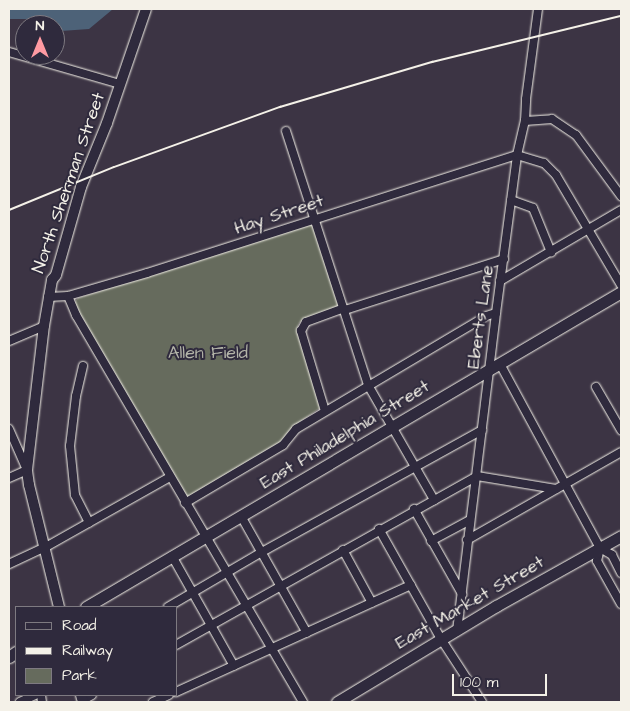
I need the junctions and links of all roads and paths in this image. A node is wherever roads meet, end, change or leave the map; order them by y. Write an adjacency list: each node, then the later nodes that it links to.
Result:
1 (146, 9): 4 (main road, North Sherman Street)
2 (538, 9): 5 (street, Eberts Lane)
3 (9, 52): 4 (street)
4 (120, 84): 19 (main road, North Sherman Street)
5 (525, 121): 7 (street, Eberts Lane); 8 (street)
6 (286, 131): 11 (street)
7 (518, 155): 9 (street, Eberts Lane); 11 (street, Hay Street); 12 (street)
8 (621, 196)
9 (511, 200): 13 (street); 14 (street, Eberts Lane)
10 (621, 210): 12 (street)
11 (314, 219): 18 (street, Hay Street); 20 (street)
12 (587, 230): 13 (street); 16 (street)
13 (551, 252): 15 (street)
14 (504, 259): 15 (street, Eberts Lane); 20 (street)
15 (500, 280): 21 (street, Eberts Lane)
16 (621, 284)
17 (621, 292): 24 (main road, East Philadelphia Street)
18 (68, 296): 19 (street, Hay Street); 38 (street)
19 (48, 297): 22 (main road, North Sherman Street)
20 (344, 309): 27 (street); 29 (street)
21 (496, 313): 26 (street, Eberts Lane); 27 (street)
22 (44, 326): 23 (street); 36 (main road, North Sherman Street)
23 (9, 341)
24 (500, 364): 26 (main road, East Philadelphia Street); 40 (street)
25 (83, 366): 47 (street)
26 (489, 371): 30 (main road, East Philadelphia Street); 32 (street, Eberts Lane)
27 (368, 385): 29 (street); 30 (street)
28 (596, 387): 33 (street)
29 (325, 411): 43 (street)
30 (393, 428): 35 (street); 45 (main road, East Philadelphia Street)
31 (9, 429): 36 (street)
32 (482, 430): 35 (street); 37 (street, Eberts Lane)
33 (621, 430)
34 (621, 452): 40 (street)
35 (416, 468): 42 (street); 56 (street)
36 (27, 470): 39 (street); 53 (main road, North Sherman Street)
37 (476, 476): 41 (street); 42 (street); 46 (street, Eberts Lane)
38 (170, 477): 43 (street); 47 (street)
39 (9, 478)
40 (566, 484): 41 (street); 54 (street)
41 (556, 489): 51 (street)
42 (434, 500): 44 (street)
43 (185, 503): 50 (street)
44 (414, 509): 48 (street); 52 (street)
45 (241, 516): 50 (main road, East Philadelphia Street); 56 (street)
46 (470, 520): 51 (street, Eberts Lane); 52 (street)
47 (89, 523): 53 (street)
48 (379, 529): 55 (street); 61 (street)
49 (621, 536): 54 (main road, East Market Street)
50 (205, 537): 57 (main road, East Philadelphia Street); 59 (street)
51 (467, 540): 64 (street, Eberts Lane)
52 (431, 541): 64 (street)
53 (44, 548): 58 (street); 68 (main road, North Sherman Street)
54 (600, 548): 60 (street); 66 (street); 72 (main road, East Market Street)
55 (343, 550): 62 (street); 65 (street)
56 (260, 553): 59 (street); 62 (street)
57 (172, 556): 63 (street); 69 (main road, East Philadelphia Street)
58 (9, 564)
59 (226, 573): 63 (street); 67 (street)
60 (621, 573)
61 (411, 584): 65 (street); 74 (street)
62 (280, 586): 67 (street); 73 (street)
63 (193, 593): 70 (street); 71 (street)
64 (462, 594): 72 (street, Eberts Lane)
65 (372, 603): 73 (street)
66 (621, 604)
67 (245, 605): 71 (street); 76 (street)
68 (59, 606)
69 (88, 606)
70 (170, 606)
71 (210, 625): 75 (street); 77 (street)
72 (457, 631): 74 (main road, East Market Street)
73 (307, 633): 76 (street)
74 (442, 639): 84 (main road, East Market Street); 85 (street)
75 (178, 644)
76 (271, 650): 77 (street); 83 (street)
77 (234, 666): 78 (street)
78 (178, 691)
79 (33, 696): 81 (street)
80 (167, 696): 82 (street)
81 (20, 702)
82 (153, 702)
83 (302, 702)
84 (338, 702)
85 (482, 702)

